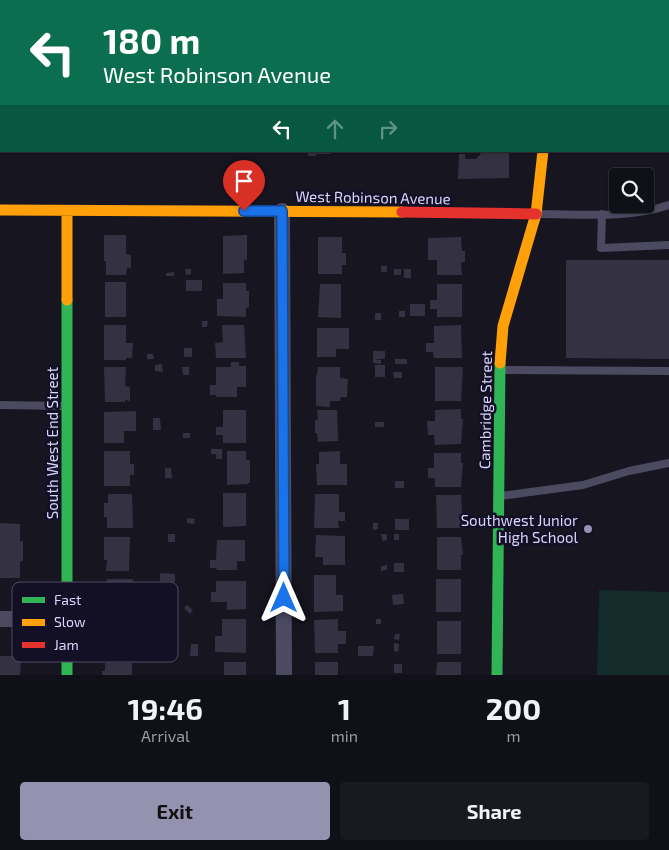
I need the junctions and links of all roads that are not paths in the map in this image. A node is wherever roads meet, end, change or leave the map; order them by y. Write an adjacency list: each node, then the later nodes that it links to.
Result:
1 (543, 152): 6 (street, Cambridge Street)
2 (669, 205): 7 (lane)
3 (0, 210): 4 (street, West Robinson Avenue)
4 (67, 211): 5 (street, West Robinson Avenue); 12 (street, South West End Street)
5 (282, 211): 6 (street, West Robinson Avenue); 18 (street)
6 (536, 214): 7 (lane); 9 (street, Cambridge Street)
7 (602, 214): 8 (lane)
8 (669, 246)
9 (500, 370): 10 (lane); 14 (street, Cambridge Street)
10 (669, 371)
11 (0, 405): 12 (lane)
12 (67, 406): 15 (street, South West End Street)
13 (669, 463): 14 (lane)
14 (498, 496): 19 (street, Cambridge Street)
15 (67, 582)
16 (67, 662): 17 (street, South West End Street)
17 (67, 675)
18 (284, 675)
19 (497, 675)

